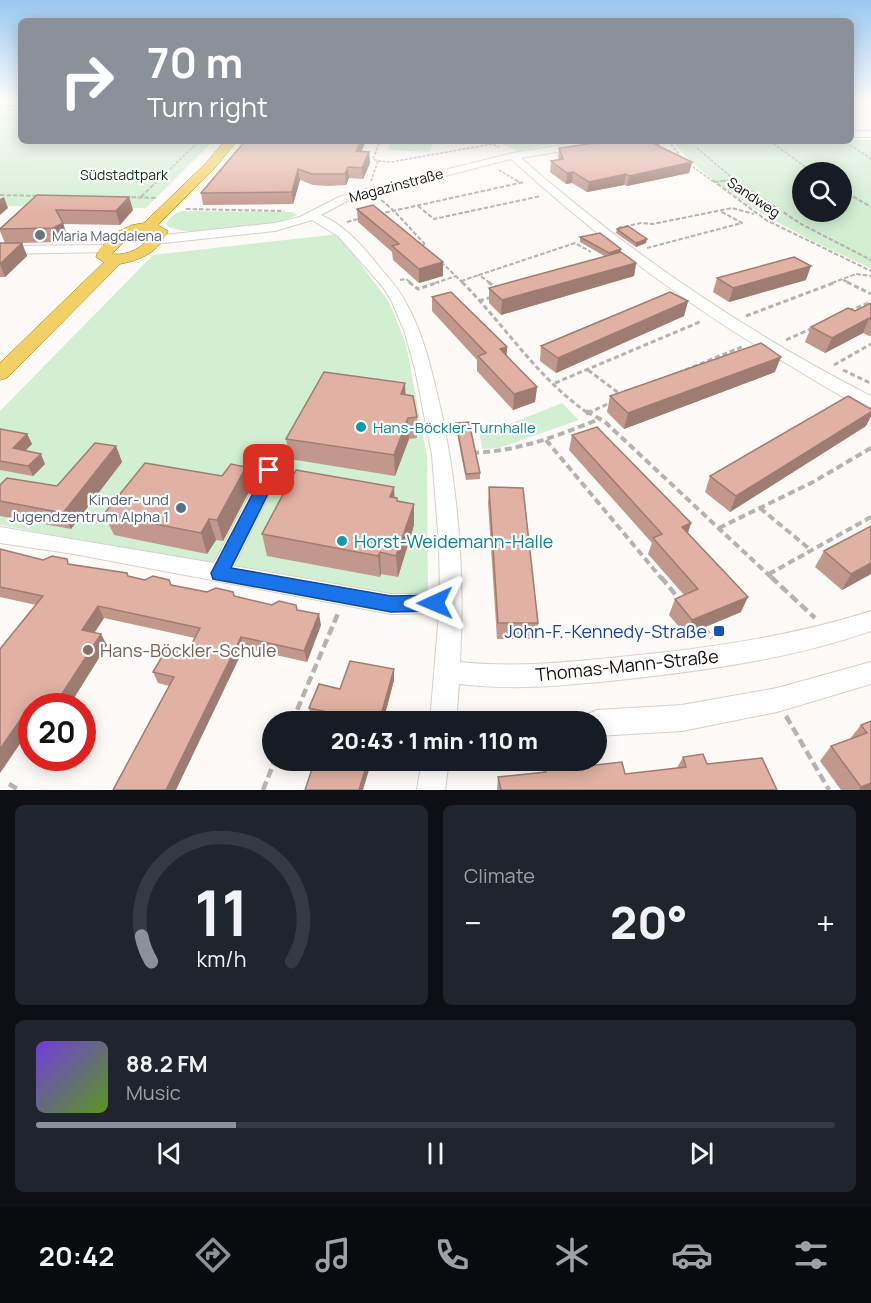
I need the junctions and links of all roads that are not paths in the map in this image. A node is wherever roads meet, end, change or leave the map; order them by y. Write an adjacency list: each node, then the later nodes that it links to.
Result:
1 (228, 144): 5 (main road)
2 (585, 144): 3 (street, Magazinstraße)
3 (514, 155): 4 (street, Magazinstraße); 9 (street)
4 (316, 215): 5 (street, Magazinstraße); 13 (street)
5 (152, 234): 7 (main road); 7 (main road)
6 (0, 250): 7 (street)
7 (111, 254): 8 (main road)
8 (0, 374)
9 (871, 403)
10 (260, 469): 12 (street)
11 (0, 535): 12 (street)
12 (220, 573): 13 (street)
13 (449, 603): 15 (street)
14 (871, 621): 15 (street, Thomas-Mann-Straße)
15 (449, 672): 17 (street)
16 (871, 673): 18 (street)
17 (444, 711)
18 (607, 722)
19 (434, 771): 20 (street)
20 (431, 790)

